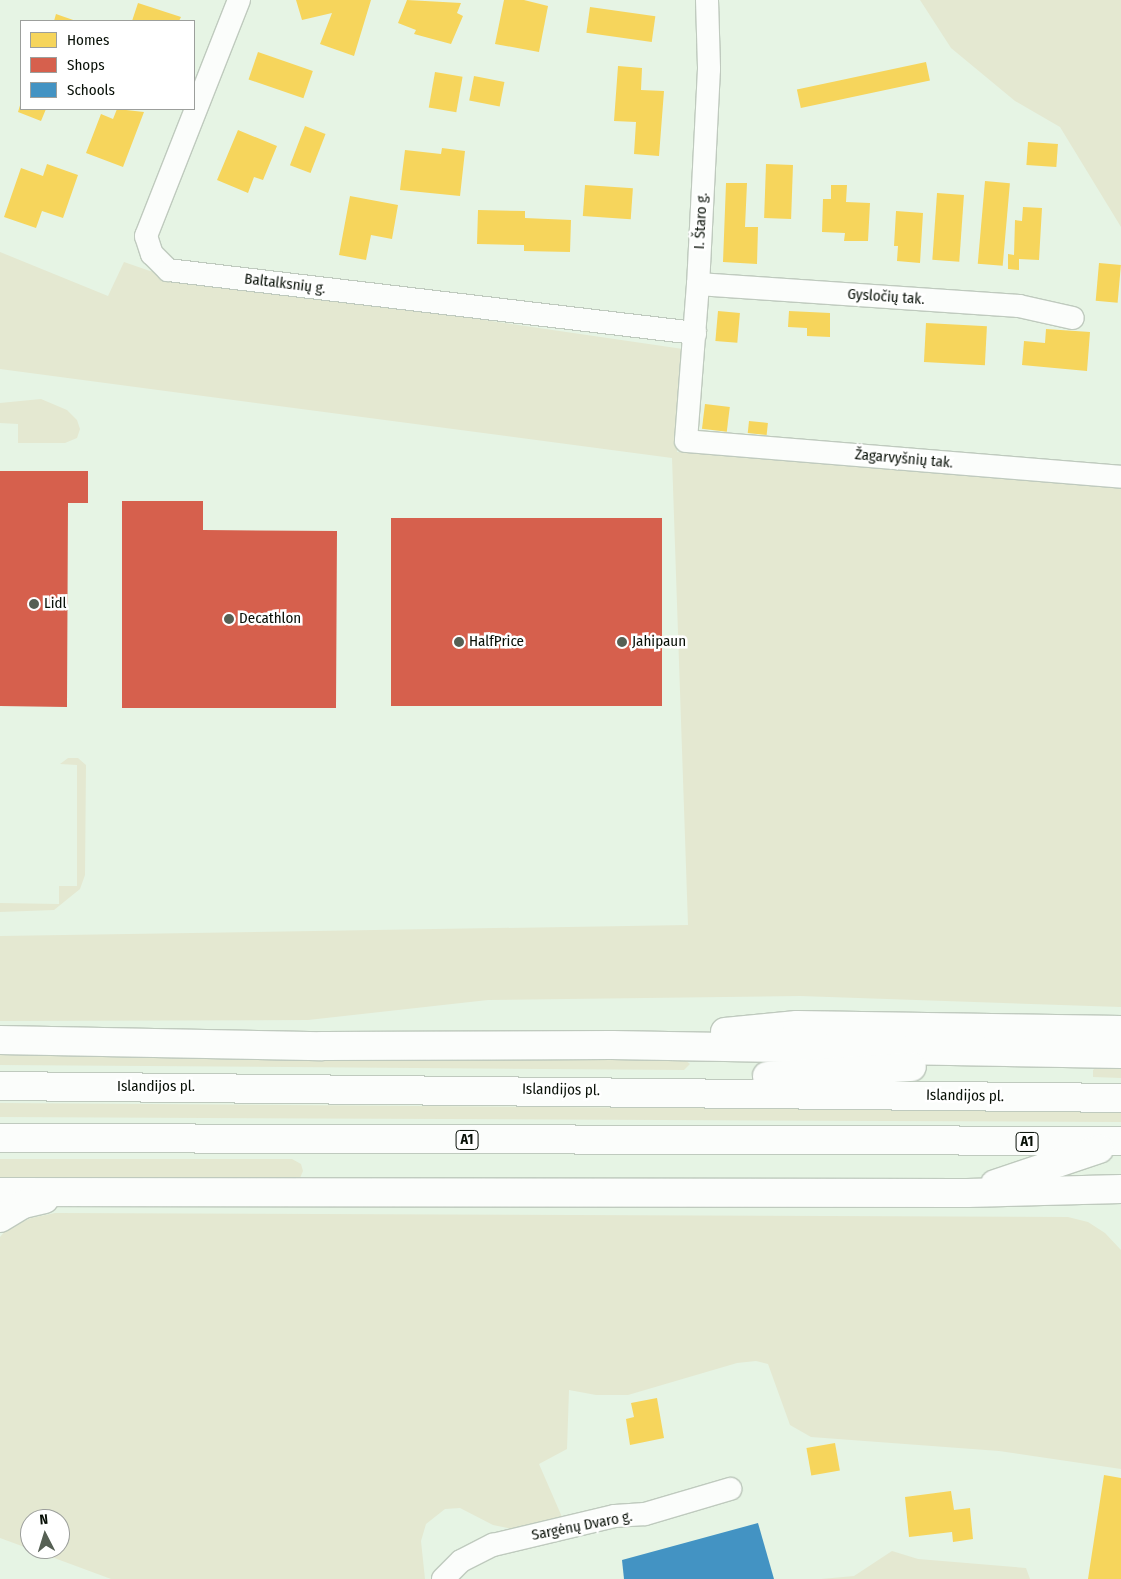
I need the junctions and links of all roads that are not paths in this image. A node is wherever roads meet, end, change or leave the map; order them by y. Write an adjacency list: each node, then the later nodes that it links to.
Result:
1 (239, 0): 5 (street, Baltalksnių g.)
2 (707, 0): 3 (street, I. Štaro g.)
3 (698, 284): 4 (street, Gysločių tak.); 5 (street, I. Štaro g.)
4 (1073, 318)
5 (695, 333): 6 (street, I. Štaro g.)
6 (686, 441): 7 (street, Žagarvyšnių tak.)
7 (1121, 477)
8 (1121, 1030): 10 (highway)
9 (0, 1040): 10 (highway)
10 (612, 1045): 11 (highway)
11 (1109, 1054): 13 (highway)
12 (0, 1086): 13 (highway, Islandijos pl.)
13 (571, 1090): 14 (highway, Islandijos pl.)
14 (1121, 1098)
15 (0, 1138): 17 (highway, A1)
16 (1121, 1142): 17 (highway, A1); 18 (highway)
17 (934, 1143): 18 (highway)
18 (1078, 1156): 19 (highway); 23 (highway)
19 (1121, 1160)
20 (1121, 1189): 23 (highway)
21 (0, 1192): 22 (highway)
22 (68, 1193): 23 (highway); 25 (highway)
23 (967, 1193): 24 (highway)
24 (1121, 1204)
25 (0, 1218)
26 (730, 1489): 27 (street, Sargėnų Dvaro g.)
27 (443, 1579)

